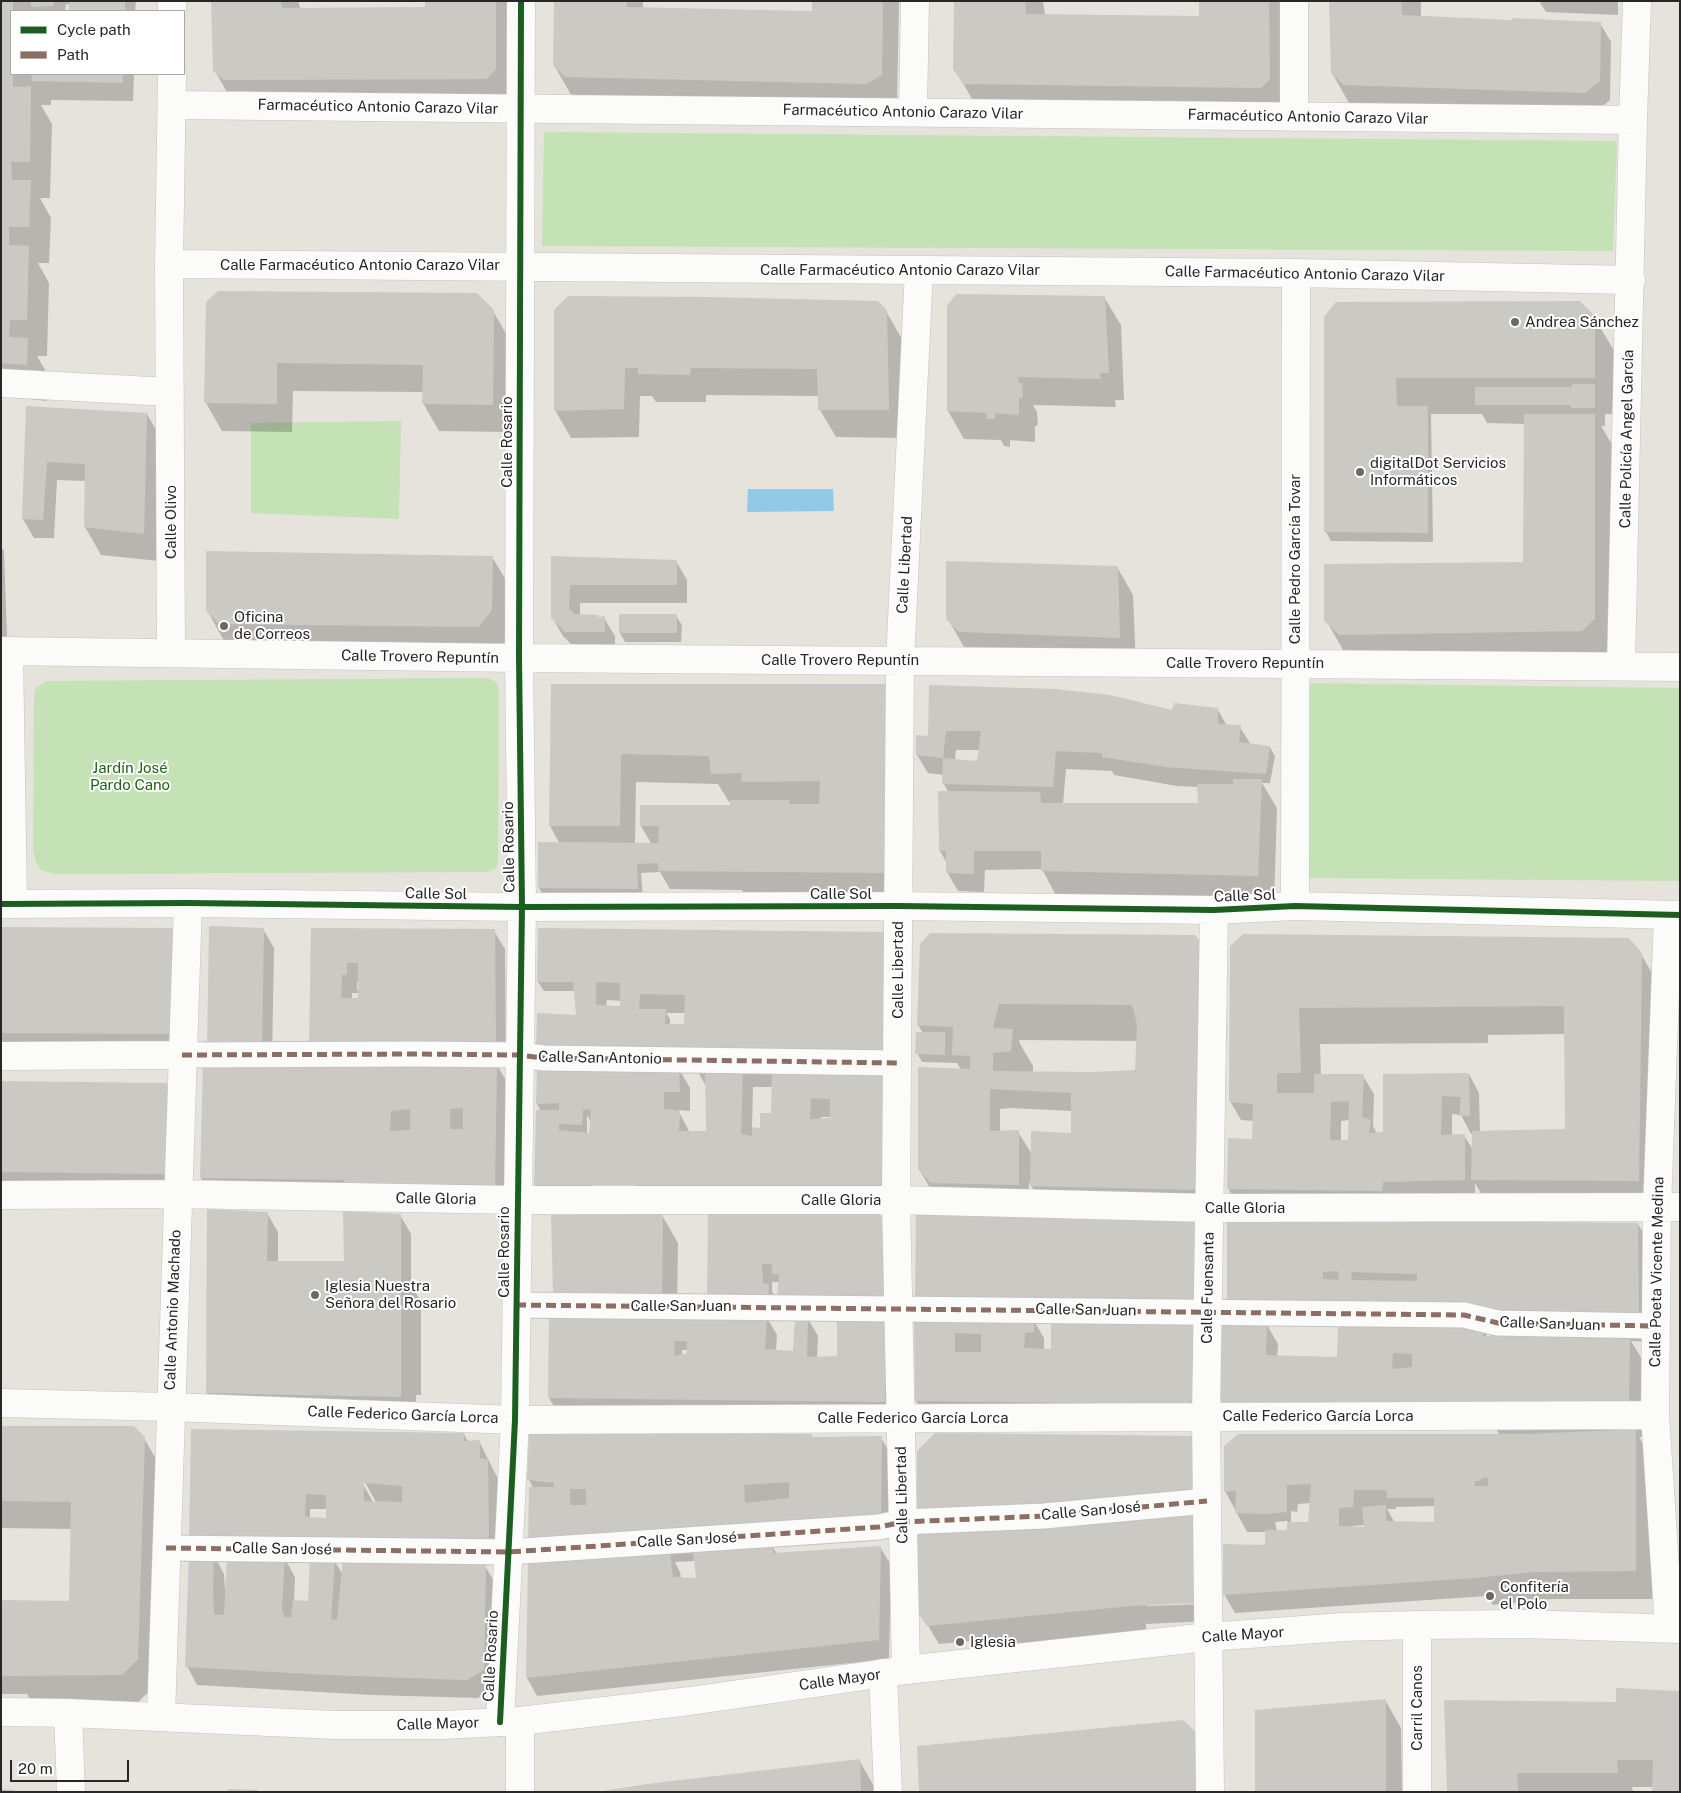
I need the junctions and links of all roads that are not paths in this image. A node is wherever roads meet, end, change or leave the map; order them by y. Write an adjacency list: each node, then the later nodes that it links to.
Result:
1 (521, 1): 7 (street, Calle Rosario)
2 (915, 1): 8 (street)
3 (1294, 1): 9 (street)
4 (1637, 1): 10 (street, Calle Policía Angel García)
5 (172, 75): 6 (street, Calle Olivo)
6 (172, 105): 7 (street, Farmacéutico Antonio Carazo Vilar); 11 (street, Calle Olivo)
7 (521, 109): 8 (street, Farmacéutico Antonio Carazo Vilar); 12 (street, Calle Rosario)
8 (913, 112): 9 (street, Farmacéutico Antonio Carazo Vilar)
9 (1294, 117): 10 (street, Farmacéutico Antonio Carazo Vilar)
10 (1633, 120): 15 (street, Calle Policía Angel García)
11 (169, 264): 12 (street, Calle Farmacéutico Antonio Carazo Vilar); 17 (street, Calle Olivo)
12 (520, 267): 13 (street, Calle Farmacéutico Antonio Carazo Vilar); 20 (street, Calle Rosario)
13 (919, 270): 14 (street, Calle Farmacéutico Antonio Carazo Vilar); 21 (street, Calle Libertad)
14 (1296, 273): 15 (street, Calle Farmacéutico Antonio Carazo Vilar); 22 (street, Calle Pedro García Tovar)
15 (1631, 280): 23 (street, Calle Policía Angel García)
16 (1, 383): 17 (street)
17 (170, 392): 19 (street, Calle Olivo)
18 (5, 651): 19 (street, Calle Trovero Repuntín); 26 (street)
19 (171, 653): 20 (street, Calle Trovero Repuntín)
20 (519, 658): 21 (street, Calle Trovero Repuntín); 29 (street, Calle Rosario)
21 (900, 661): 22 (street, Calle Trovero Repuntín); 27 (street, Calle Libertad)
22 (1295, 664): 23 (street, Calle Trovero Repuntín); 28 (street, Calle Pedro García Tovar)
23 (1621, 666): 24 (street, Calle Trovero Repuntín)
24 (1680, 667)
25 (188, 903): 26 (street, Calle Sol); 29 (street, Calle Sol); 32 (street, Calle Antonio Machado)
26 (7, 904)
27 (898, 906): 29 (street, Calle Sol); 30 (street, Calle Sol); 35 (street, Calle Libertad)
28 (1295, 906): 30 (street, Calle Sol); 31 (street, Calle Sol)
29 (522, 907): 33 (street, Calle Rosario)
30 (1214, 910): 41 (street, Calle Fuensanta)
31 (1674, 915): 40 (street, Calle Poeta Vicente Medina)
32 (182, 1055): 33 (street, Calle San Antonio); 34 (street); 36 (street, Calle Antonio Machado)
33 (519, 1055): 35 (street, Calle San Antonio); 38 (street, Calle Rosario)
34 (1, 1056)
35 (897, 1062): 39 (street, Calle Libertad)
36 (177, 1194): 37 (street, Calle Gloria); 38 (street, Calle Gloria); 47 (street, Calle Antonio Machado)
37 (1, 1195)
38 (517, 1200): 39 (street, Calle Gloria); 42 (street, Calle Rosario)
39 (896, 1200): 41 (street, Calle Gloria); 43 (street, Calle Libertad)
40 (1668, 1207): 41 (street, Calle Gloria); 45 (street, Calle Poeta Vicente Medina)
41 (1209, 1208): 44 (street, Calle Fuensanta)
42 (516, 1305): 43 (street, Calle San Juan); 51 (street, Calle Rosario)
43 (898, 1308): 44 (street, Calle San Juan); 50 (street, Calle Libertad)
44 (1207, 1311): 45 (street, Calle San Juan); 49 (street, Calle Fuensanta)
45 (1656, 1326): 48 (street, Calle Poeta Vicente Medina)
46 (1, 1403): 47 (street, Calle Federico García Lorca)
47 (170, 1407): 51 (street, Calle Federico García Lorca); 54 (street, Calle Antonio Machado)
48 (1655, 1415): 49 (street, Calle Federico García Lorca); 57 (street, Calle Poeta Vicente Medina)
49 (1206, 1416): 50 (street, Calle Federico García Lorca); 52 (street, Calle Fuensanta)
50 (901, 1418): 51 (street, Calle Federico García Lorca); 53 (street, Calle Libertad)
51 (515, 1420): 55 (street, Calle Rosario)
52 (1207, 1501): 53 (street, Calle San José); 58 (street, Calle Fuensanta)
53 (903, 1522): 55 (street, Calle San José); 59 (street, Calle Libertad)
54 (166, 1548): 55 (street, Calle San José); 62 (street, Calle Antonio Machado)
55 (509, 1552): 63 (street, Calle Rosario)
56 (1417, 1625): 57 (street, Calle Mayor); 58 (street, Calle Mayor); 68 (street, Carril Canos)
57 (1674, 1628)
58 (1208, 1637): 59 (street, Calle Mayor); 67 (street, Calle Fuensanta)
59 (895, 1672): 63 (street, Calle Mayor); 66 (street, Calle Libertad)
60 (1, 1712): 61 (street, Calle Mayor)
61 (68, 1713): 62 (street, Calle Mayor); 64 (street)
62 (161, 1717): 63 (street, Calle Mayor)
63 (510, 1722): 65 (street, Calle Rosario)
64 (70, 1792)
65 (520, 1792)
66 (888, 1792)
67 (1210, 1792)
68 (1417, 1792)

